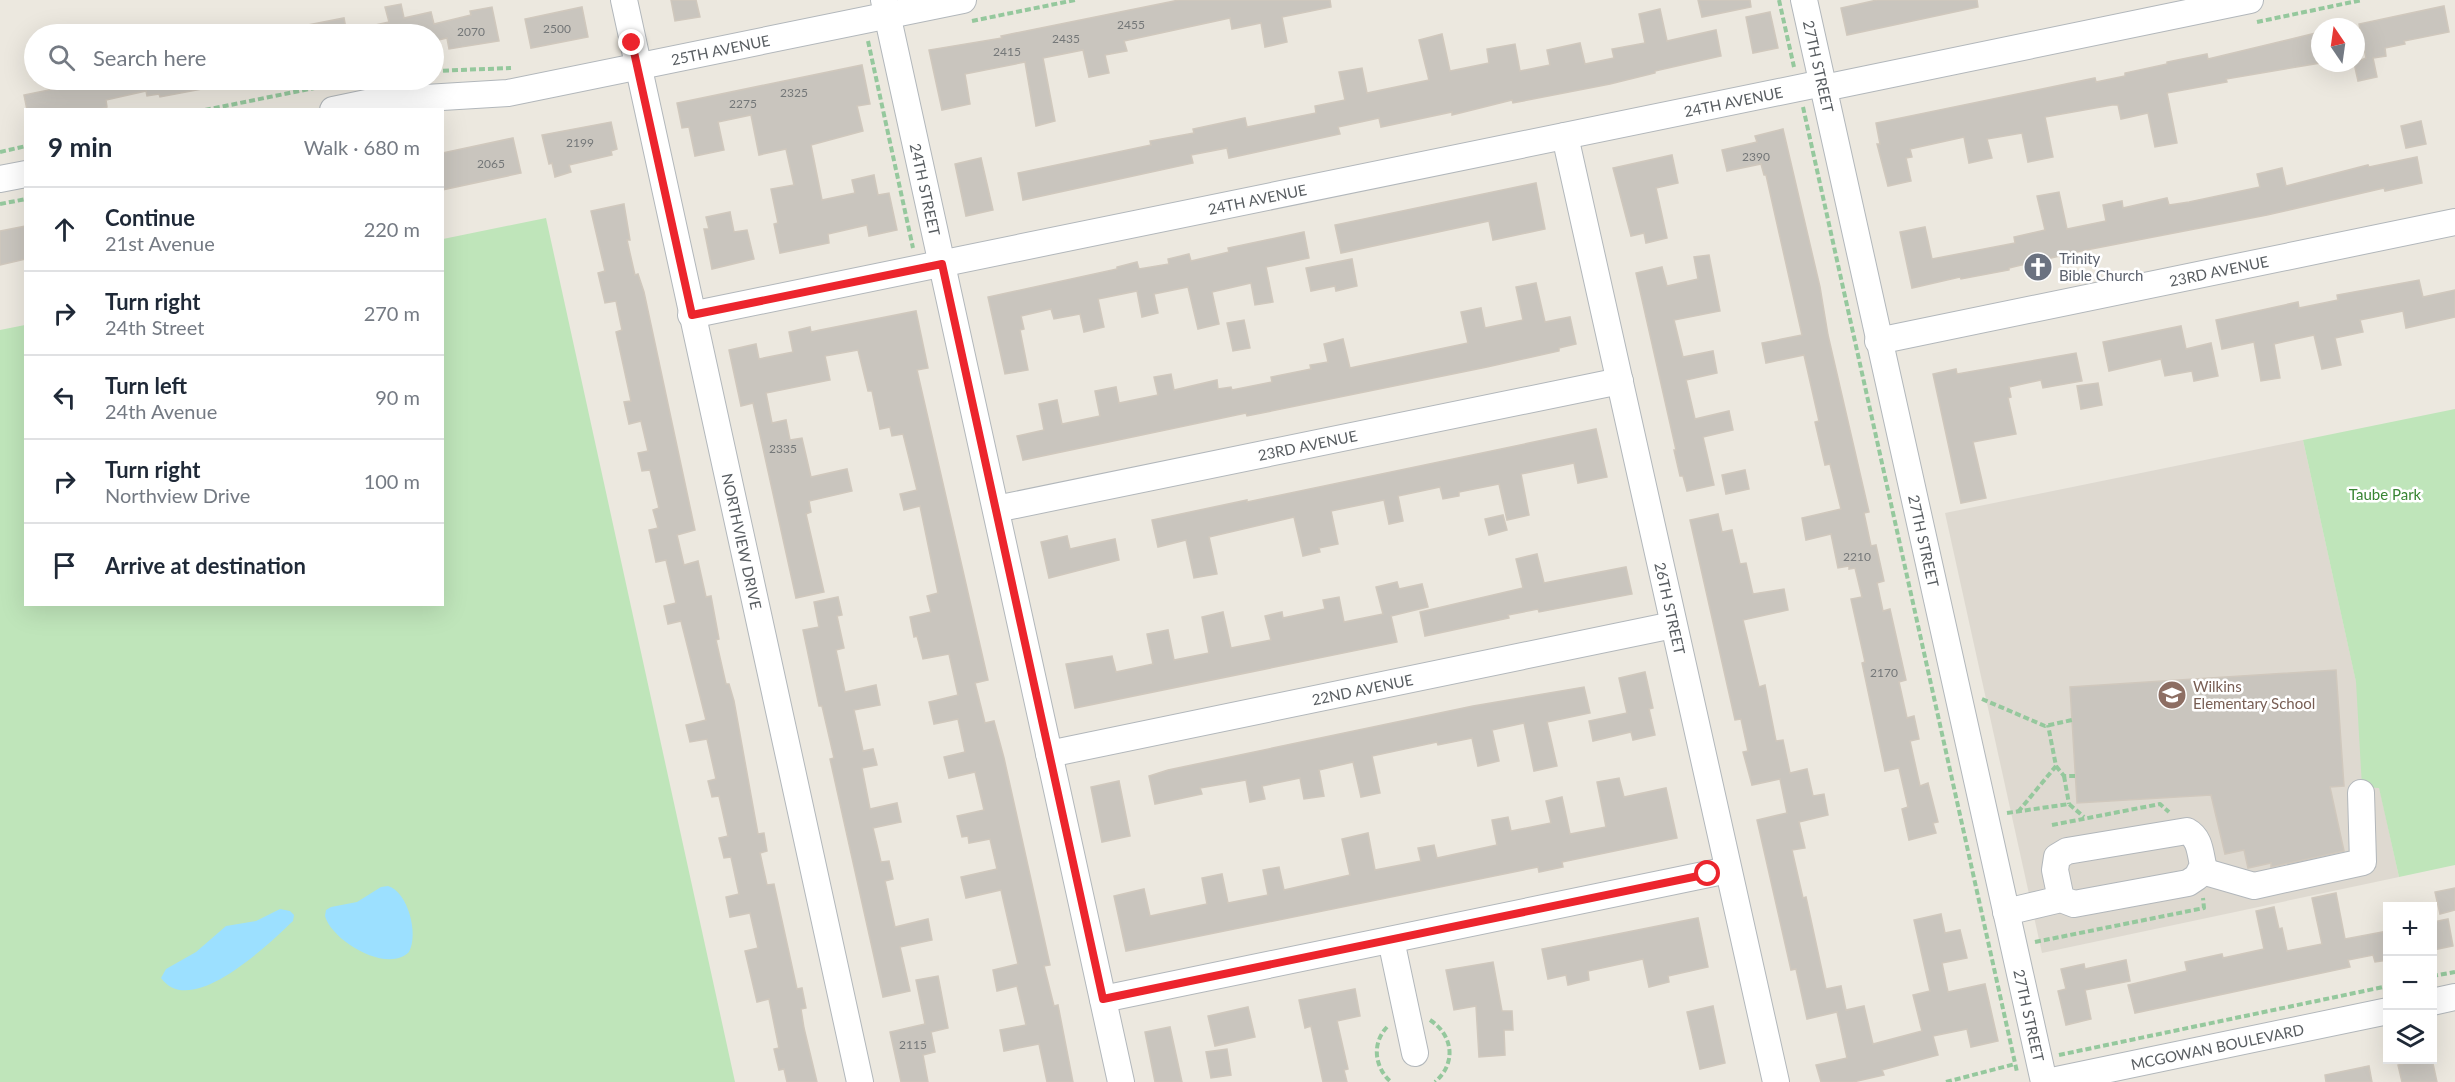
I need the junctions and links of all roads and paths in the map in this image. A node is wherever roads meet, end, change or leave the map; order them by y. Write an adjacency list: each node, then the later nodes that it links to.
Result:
1 (624, 0): 10 (street, NORTHVIEW DRIVE)
2 (1075, 0): 7 (path)
3 (1779, 0): 11 (path)
4 (1804, 0): 13 (street, 27TH STREET)
5 (2250, 0): 13 (street, 24TH AVENUE)
6 (886, 8): 7 (street, 25TH AVENUE); 10 (street, 25TH AVENUE); 27 (street, 24TH STREET)
7 (967, 11)
8 (866, 31): 26 (path)
9 (522, 66): 12 (path)
10 (637, 67): 17 (street, 25TH AVENUE); 28 (street, NORTHVIEW DRIVE)
11 (1795, 70)
12 (444, 71)
13 (1823, 86): 18 (street, 24TH AVENUE); 29 (street, 27TH STREET)
14 (304, 90): 16 (path)
15 (1801, 101): 61 (path)
16 (215, 108)
17 (342, 108)
18 (1565, 136): 27 (street, 24TH AVENUE); 30 (street, 26TH STREET)
19 (24, 146): 20 (path)
20 (0, 152)
21 (24, 174): 22 (street)
22 (0, 179)
23 (24, 199): 24 (path)
24 (0, 204)
25 (2455, 222): 29 (street, 23RD AVENUE)
26 (916, 257)
27 (942, 264): 28 (street, 24TH AVENUE); 31 (street, 24TH STREET)
28 (692, 315): 63 (street, NORTHVIEW DRIVE)
29 (1878, 341): 48 (street, 27TH STREET)
30 (1620, 381): 31 (street, 23RD AVENUE); 32 (street, 26TH STREET)
31 (996, 509): 36 (street, 24TH STREET)
32 (1673, 625): 36 (street, 22ND AVENUE); 45 (street, 26TH STREET)
33 (1982, 699): 35 (path)
34 (2072, 720): 35 (path)
35 (2048, 725): 37 (path)
36 (1049, 754): 54 (street, 24TH STREET)
37 (2056, 766): 38 (path); 42 (path)
38 (2064, 776): 39 (path); 41 (path)
39 (2075, 776)
40 (2361, 793): 46 (street)
41 (2069, 804): 42 (path); 44 (path)
42 (2018, 812): 43 (path)
43 (2007, 813)
44 (2085, 818)
45 (1728, 870): 49 (street); 66 (street, 26TH STREET)
46 (2202, 871): 47 (street); 47 (street)
47 (2061, 899): 48 (street)
48 (2006, 912): 68 (street, 27TH STREET)
49 (1391, 940): 54 (street); 58 (street)
50 (2455, 972): 51 (path)
51 (2437, 975)
52 (2383, 987): 59 (path)
53 (2455, 997): 55 (street)
54 (1103, 999): 64 (street, 24TH STREET)
55 (2437, 1001)
56 (2383, 1012): 68 (street, MCGOWAN BOULEVARD)
57 (1389, 1026): 65 (path)
58 (1415, 1053)
59 (2051, 1056)
60 (2025, 1062): 61 (path)
61 (2015, 1064): 62 (path); 67 (path)
62 (2017, 1072)
63 (860, 1082)
64 (1121, 1082)
65 (1391, 1082)
66 (1776, 1082)
67 (1946, 1082)
68 (2045, 1082)

